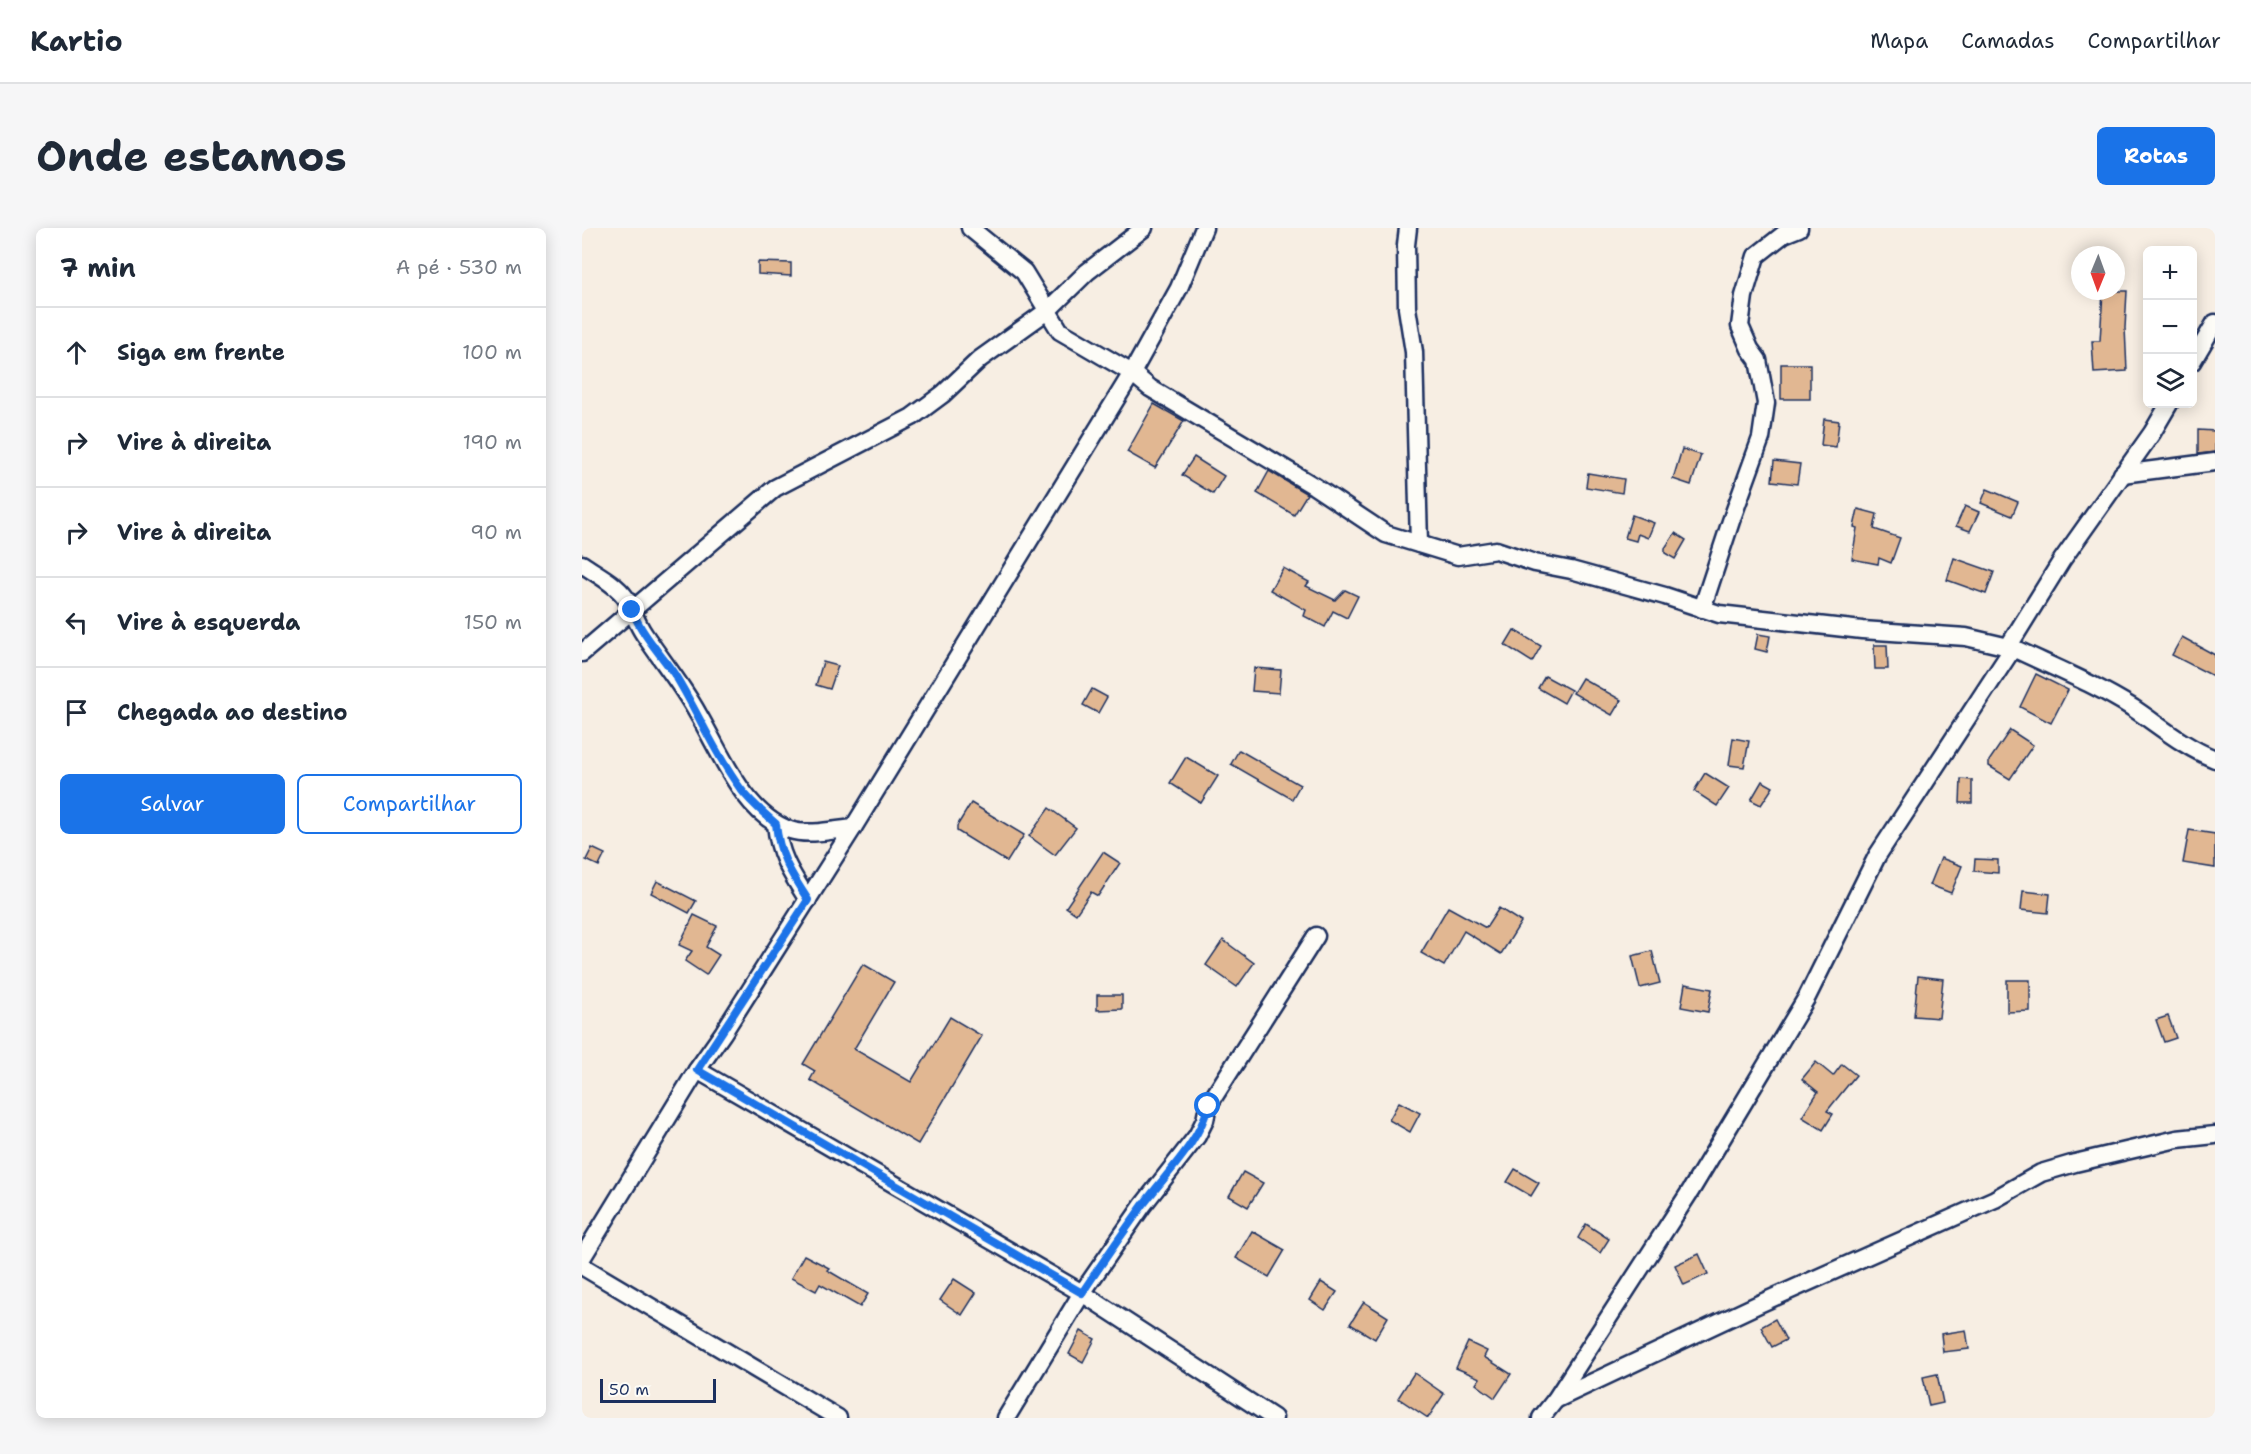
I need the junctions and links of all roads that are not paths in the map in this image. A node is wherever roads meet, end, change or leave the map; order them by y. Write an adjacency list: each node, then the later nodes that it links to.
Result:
1 (970, 228): 6 (street)
2 (1144, 228): 6 (street)
3 (1204, 228): 9 (street)
4 (1408, 228): 13 (street)
5 (1799, 228): 15 (street)
6 (1047, 310): 9 (street); 16 (street)
7 (2215, 322): 8 (street)
8 (2197, 355)
9 (1132, 373): 13 (street); 21 (street)
10 (2167, 408): 12 (street)
11 (2215, 462): 12 (street)
12 (2122, 474): 17 (street)
13 (1419, 544): 15 (street)
14 (582, 564): 16 (street)
15 (1702, 609): 17 (street)
16 (632, 610): 18 (street); 20 (street)
17 (2011, 647): 19 (street); 29 (street)
18 (582, 653)
19 (2215, 759)
20 (776, 824): 21 (street); 22 (street)
21 (854, 828): 22 (street)
22 (808, 900): 24 (street)
23 (1316, 936): 28 (street)
24 (697, 1070): 26 (street); 28 (street)
25 (2215, 1135): 29 (street)
26 (582, 1258)
27 (582, 1266): 30 (street)
28 (1082, 1293): 31 (street); 32 (street)
29 (1556, 1399): 33 (street)
30 (838, 1418)
31 (1006, 1418)
32 (1274, 1418)
33 (1541, 1418)

